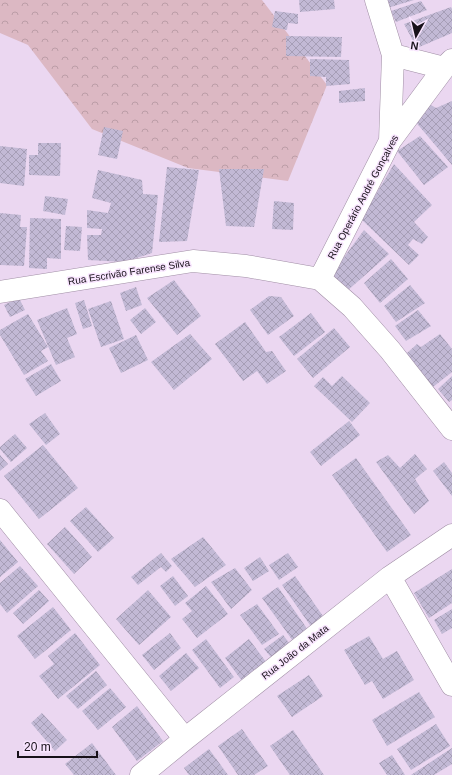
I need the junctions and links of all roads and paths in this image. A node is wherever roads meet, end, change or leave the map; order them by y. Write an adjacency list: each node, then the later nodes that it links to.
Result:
1 (376, 0): 2 (street)
2 (393, 55): 3 (street); 4 (street)
3 (448, 64): 4 (street, Rua Operário André Gonçalves)
4 (390, 142): 5 (street, Rua Operário André Gonçalves)
5 (320, 279): 6 (street, Rua Escrivão Farense Silva); 7 (street)
6 (0, 292)
7 (452, 429)
8 (0, 510): 12 (street)
9 (452, 535): 10 (street, Rua João da Mata)
10 (390, 577): 11 (street); 12 (street, Rua João da Mata)
11 (452, 685)
12 (185, 738): 13 (street, Rua João da Mata)
13 (141, 775)

